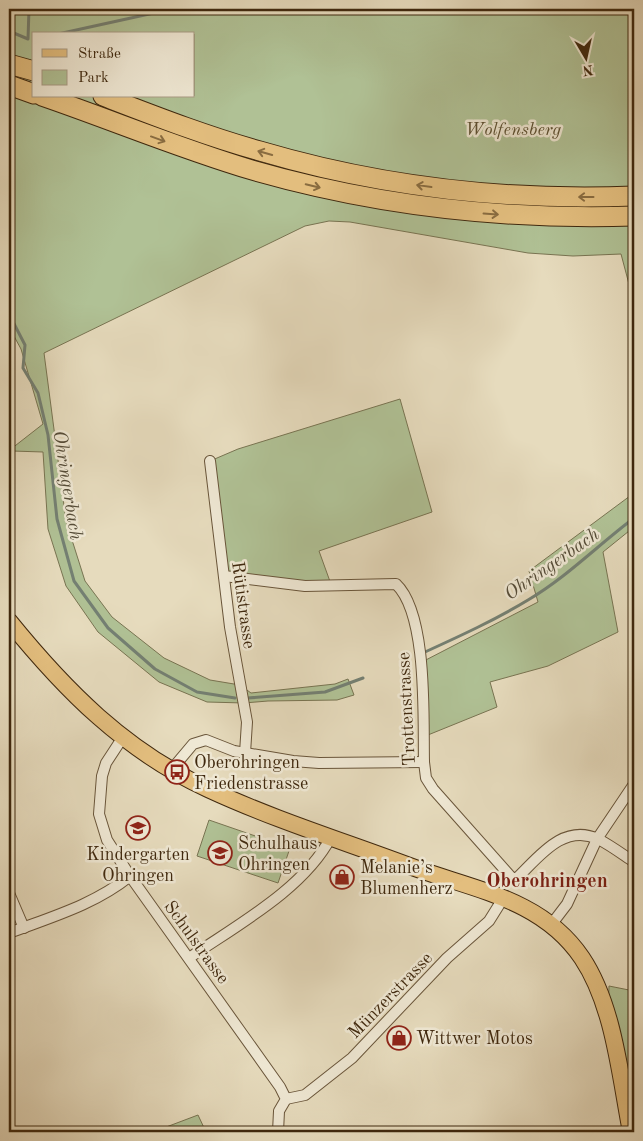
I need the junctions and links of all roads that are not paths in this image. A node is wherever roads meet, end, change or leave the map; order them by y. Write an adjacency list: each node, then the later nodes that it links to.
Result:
1 (9, 58): 3 (highway)
2 (9, 64): 3 (highway)
3 (31, 70)
4 (9, 85): 5 (highway)
5 (32, 93)
6 (48, 98): 9 (highway, one-way to 9)
7 (108, 98): 8 (highway, one-way to 7)
8 (634, 196)
9 (634, 216)
10 (210, 461): 11 (street, Rütistrasse)
11 (224, 576): 14 (street, Rütistrasse); 15 (street, Trottenstrasse)
12 (9, 620): 13 (main road)
13 (123, 737): 16 (main road); 21 (street, Schulstrasse)
14 (246, 753): 15 (street); 16 (street)
15 (424, 762): 19 (street, Trottenstrasse)
16 (172, 769): 18 (main road)
17 (634, 784): 19 (street)
18 (331, 837): 23 (main road); 27 (street)
19 (597, 838): 20 (street); 24 (street)
20 (634, 862)
21 (130, 876): 25 (street); 27 (street, Schulstrasse)
22 (9, 892): 25 (street)
23 (504, 897): 24 (main road); 28 (street, Münzerstrasse)
24 (551, 925): 30 (main road)
25 (24, 928): 26 (street)
26 (9, 933)
27 (189, 958): 28 (street, Schulstrasse)
28 (286, 1099): 29 (street)
29 (278, 1132)
30 (631, 1132)

